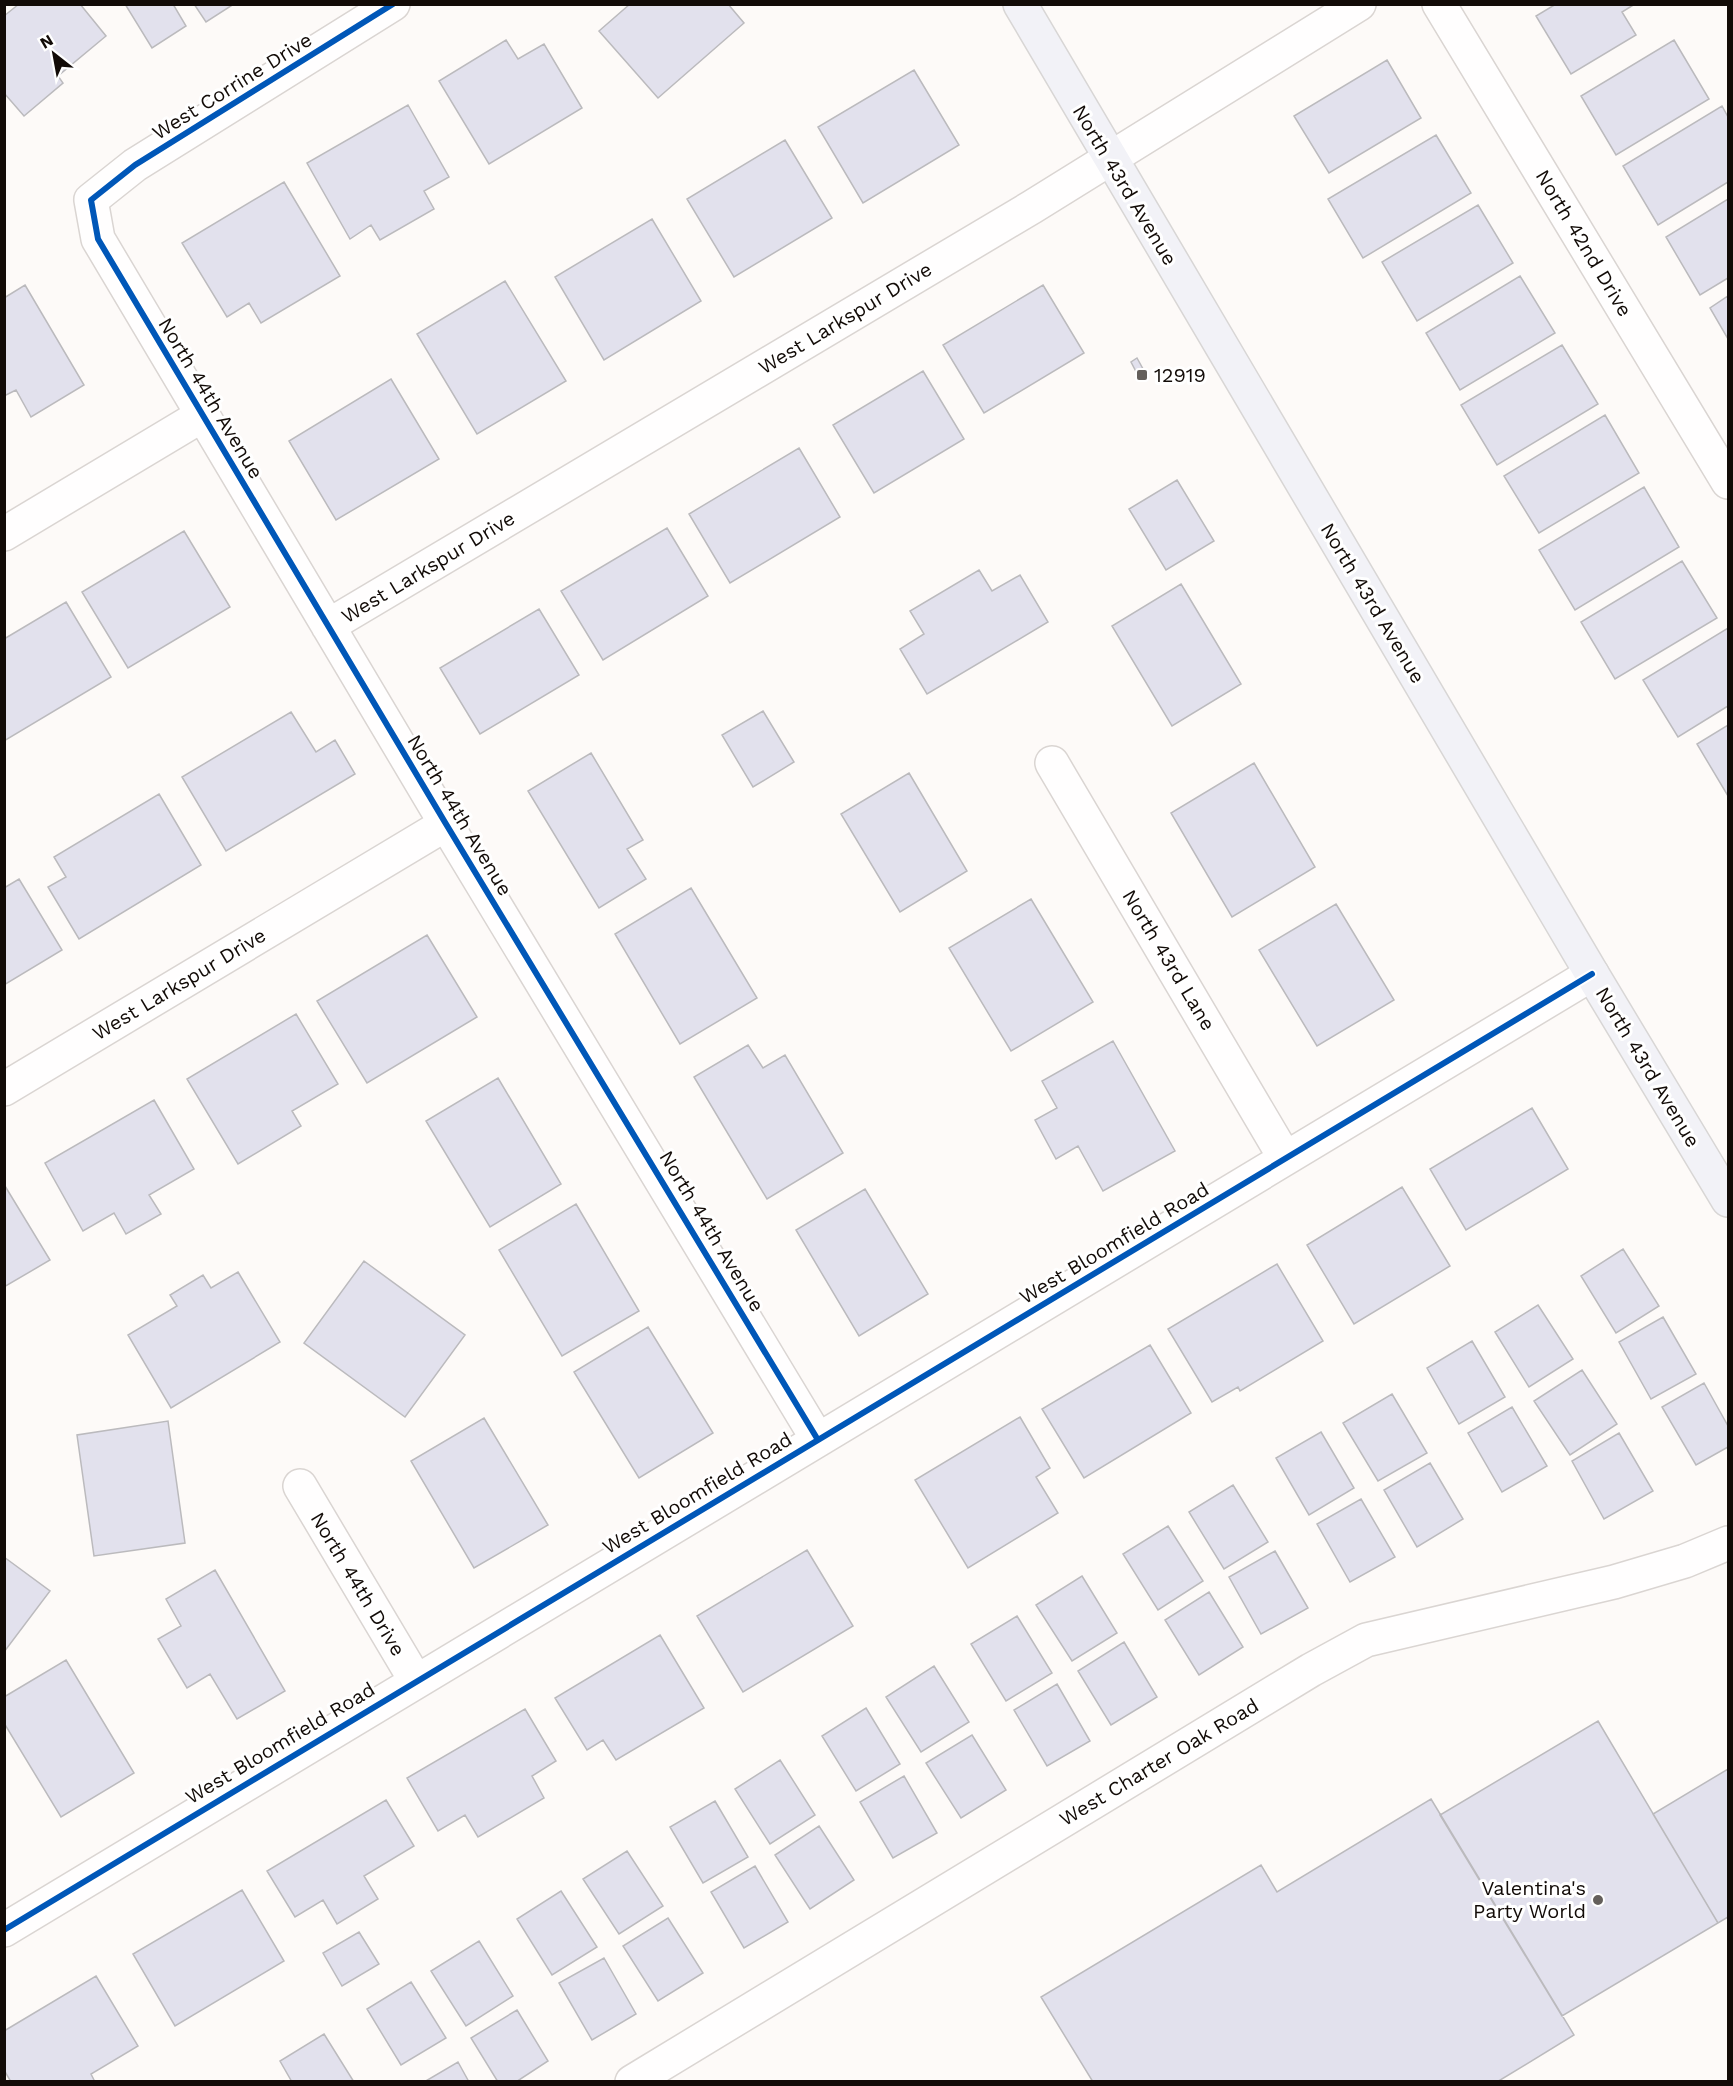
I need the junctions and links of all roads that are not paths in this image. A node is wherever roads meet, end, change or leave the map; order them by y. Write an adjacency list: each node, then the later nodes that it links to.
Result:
1 (393, 4): 6 (street, West Corrine Drive)
2 (1020, 4): 5 (main road, North 43rd Avenue)
3 (1359, 4): 5 (street, West Larkspur Drive)
4 (1439, 4): 8 (street, North 42nd Drive)
5 (1110, 159): 10 (street, West Larkspur Drive); 13 (main road, North 43rd Avenue)
6 (92, 200): 7 (street, North 44th Avenue)
7 (201, 416): 9 (street); 10 (street, North 44th Avenue)
8 (1728, 482)
9 (4, 534)
10 (328, 626): 12 (street, North 44th Avenue)
11 (1052, 763): 15 (street, North 43rd Lane)
12 (446, 824): 14 (street, West Larkspur Drive); 17 (street, North 44th Avenue)
13 (1592, 974): 15 (street, West Bloomfield Road); 16 (main road, North 43rd Avenue)
14 (4, 1089)
15 (1285, 1158): 17 (street, West Bloomfield Road)
16 (1728, 1200)
17 (818, 1440): 20 (street, West Bloomfield Road)
18 (300, 1486): 20 (street, North 44th Drive)
19 (1728, 1543): 22 (street, West Charter Oak Road)
20 (416, 1681): 21 (street, West Bloomfield Road)
21 (4, 1930)
22 (632, 2082)

